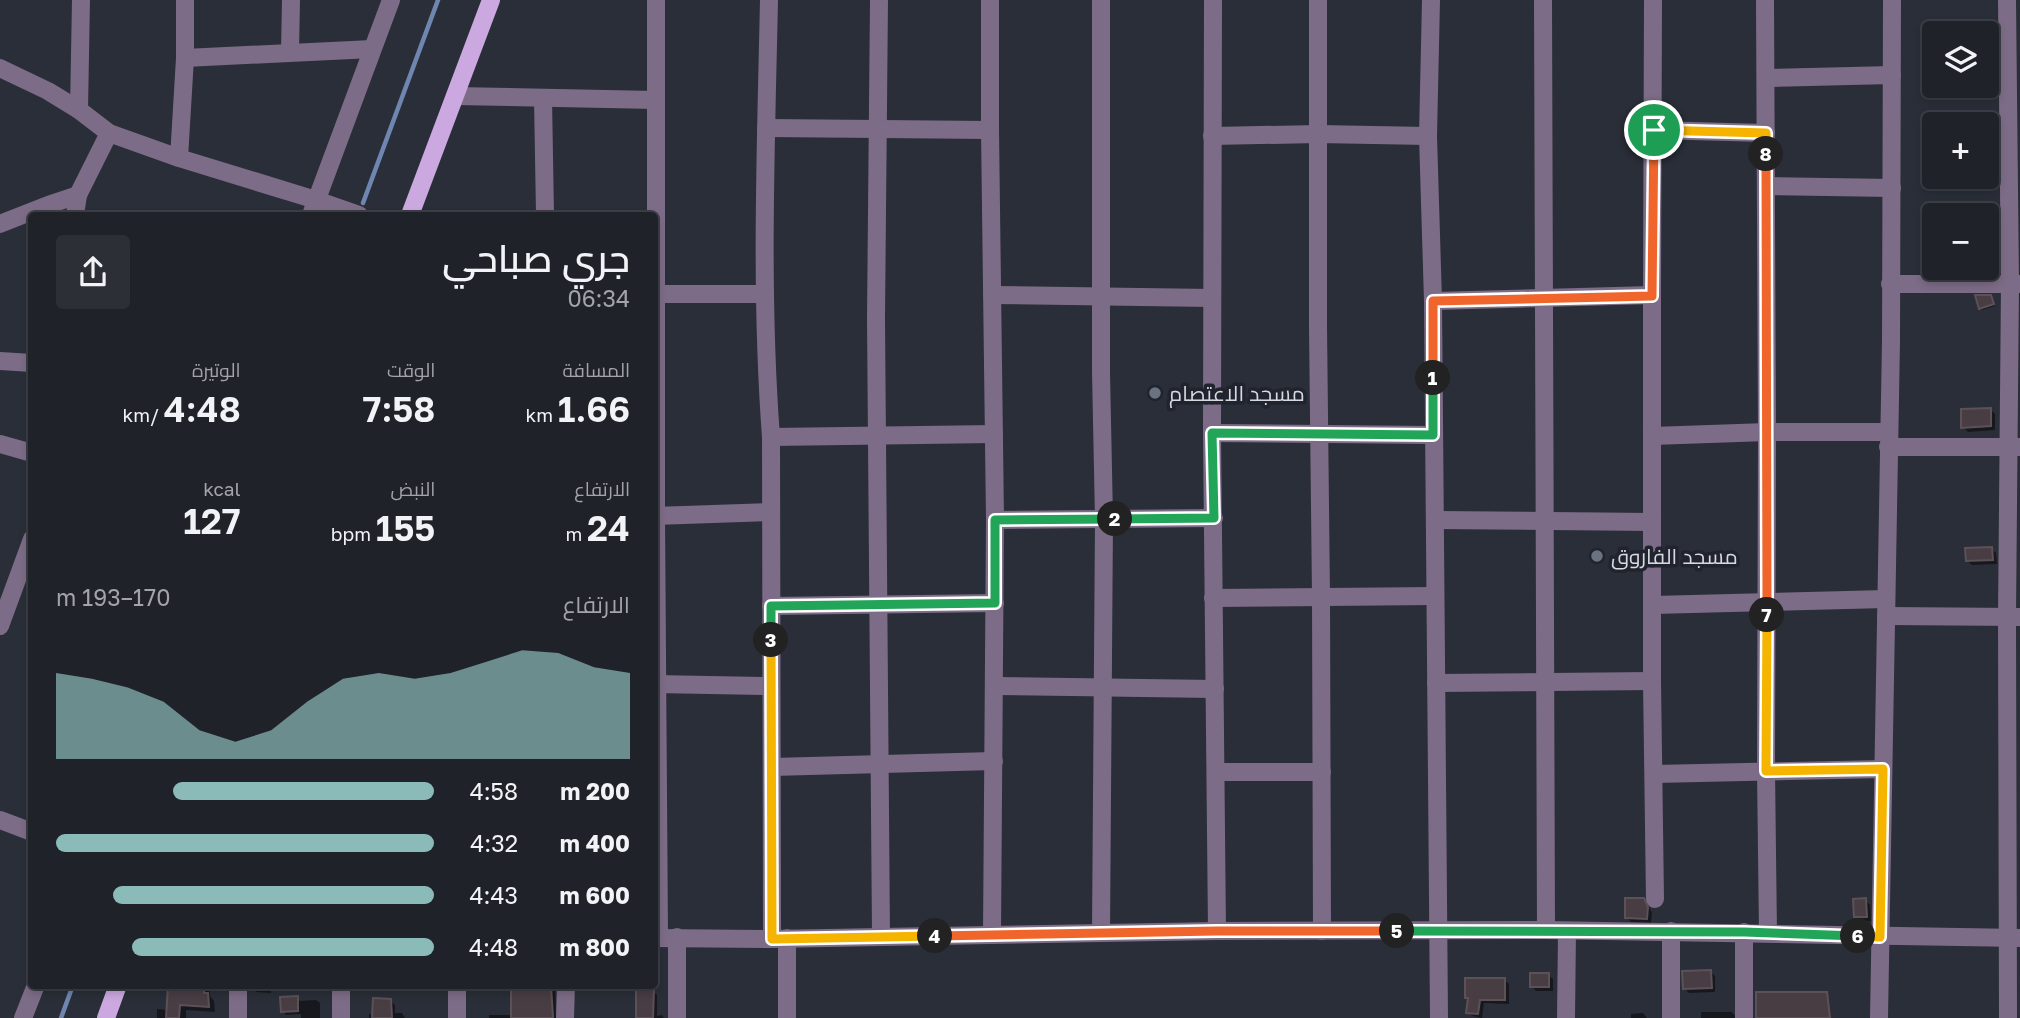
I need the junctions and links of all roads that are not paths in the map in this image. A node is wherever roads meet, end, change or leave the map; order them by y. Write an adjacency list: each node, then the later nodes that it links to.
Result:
1 (81, 0): 28 (street)
2 (185, 0): 21 (street)
3 (291, 0): 20 (street)
4 (391, 0): 19 (street)
5 (491, 0): 25 (main road)
6 (656, 0): 27 (street)
7 (769, 0): 29 (street)
8 (879, 0): 30 (street)
9 (990, 0): 31 (street)
10 (1101, 0): 56 (street)
11 (1213, 0): 37 (street)
12 (1318, 0): 35 (street)
13 (1431, 0): 36 (street)
14 (1543, 0): 59 (street)
15 (1653, 0): 32 (street)
16 (1765, 0): 24 (street)
17 (1892, 0): 23 (street)
18 (2007, 0): 52 (street)
19 (372, 49): 20 (street); 42 (street)
20 (290, 52): 21 (street)
21 (185, 58): 38 (street)
22 (0, 68): 28 (street)
23 (1892, 75): 24 (street); 40 (street)
24 (1767, 78): 34 (street)
25 (455, 96): 26 (street); 46 (main road)
26 (543, 98): 27 (street); 47 (street)
27 (655, 100): 48 (street)
28 (79, 110): 33 (street)
29 (766, 128): 30 (street); 54 (street)
30 (877, 130): 31 (street); 68 (street)
31 (990, 130): 55 (street)
32 (1654, 130): 34 (street); 57 (street)
33 (109, 133): 38 (street); 41 (street)
34 (1766, 133): 39 (street)
35 (1318, 134): 36 (street); 37 (street); 65 (street)
36 (1428, 135): 60 (street)
37 (1212, 136): 58 (street)
38 (178, 158): 42 (street)
39 (1767, 186): 40 (street); 63 (street)
40 (1892, 188): 51 (street)
41 (78, 195): 43 (street); 44 (street)
42 (314, 208): 45 (street)
43 (30, 212)
44 (75, 212)
45 (340, 212)
46 (411, 212)
47 (545, 212)
48 (656, 212)
49 (28, 213): 50 (street)
50 (0, 224)
51 (1890, 284): 52 (street); 71 (street)
52 (2015, 284): 73 (street)
53 (658, 294): 54 (street)
54 (764, 294): 70 (street)
55 (992, 295): 56 (street); 66 (street)
56 (1102, 296): 58 (street); 78 (street)
57 (1652, 296): 59 (street); 69 (street)
58 (1212, 298): 64 (street)
59 (1544, 299): 60 (street); 81 (street)
60 (1433, 301): 67 (street)
61 (0, 361): 62 (street)
62 (28, 363)
63 (1767, 432): 69 (street); 71 (street); 87 (street)
64 (1212, 433): 65 (street); 77 (street)
65 (1319, 434): 67 (street); 85 (street)
66 (994, 435): 68 (street); 79 (street)
67 (1433, 435): 80 (street)
68 (877, 436): 70 (street); 88 (street)
69 (1652, 436): 82 (street)
70 (771, 437): 75 (street)
71 (1889, 439): 73 (street); 92 (street)
72 (0, 444): 74 (street)
73 (2014, 447): 93 (street)
74 (28, 452)
75 (771, 512): 76 (street); 90 (street)
76 (658, 516)
77 (1214, 518): 78 (street); 86 (street)
78 (1104, 519): 79 (street); 101 (street)
79 (995, 520): 89 (street)
80 (1435, 520): 81 (street); 84 (street)
81 (1545, 520): 82 (street); 96 (street)
82 (1653, 522): 91 (street)
83 (28, 550): 94 (street)
84 (1435, 596): 85 (street); 97 (street)
85 (1321, 597): 86 (street); 109 (street)
86 (1213, 598): 102 (street)
87 (1767, 602): 91 (street); 92 (street); 107 (street)
88 (879, 603): 89 (street); 90 (street); 104 (street)
89 (995, 603): 100 (street)
90 (771, 606): 99 (street)
91 (1653, 606): 95 (street)
92 (1886, 608): 93 (street); 106 (street)
93 (2013, 617): 111 (street)
94 (0, 626)
95 (1653, 681): 96 (street); 110 (street)
96 (1544, 682): 97 (street); 116 (street)
97 (1436, 683): 118 (street)
98 (658, 684): 99 (street)
99 (772, 686): 105 (street)
100 (994, 686): 101 (street); 103 (street)
101 (1103, 688): 102 (street); 122 (street)
102 (1215, 689): 108 (street)
103 (994, 761): 104 (street); 124 (street)
104 (881, 765): 105 (street); 126 (street)
105 (772, 767): 130 (street)
106 (1883, 769): 107 (street); 127 (street)
107 (1766, 771): 110 (street); 123 (street)
108 (1216, 772): 109 (street); 117 (street)
109 (1322, 772): 115 (street)
110 (1654, 774): 114 (street)
111 (2013, 778): 129 (street)
112 (0, 820): 113 (street)
113 (28, 830)
114 (1655, 900)
115 (1322, 930): 117 (street); 118 (street)
116 (1546, 930): 118 (street); 119 (street)
117 (1217, 931): 122 (street)
118 (1439, 931): 145 (street)
119 (1567, 931): 120 (street); 146 (street)
120 (1671, 931): 121 (street); 147 (street)
121 (1744, 932): 123 (street); 148 (street)
122 (1101, 933): 124 (street)
123 (1768, 933): 127 (street)
124 (992, 935): 126 (street)
125 (677, 937): 128 (street); 130 (street); 143 (street)
126 (881, 937): 130 (street)
127 (1880, 937): 129 (street); 149 (street)
128 (658, 938)
129 (2014, 938): 150 (street)
130 (780, 939): 144 (street)
131 (34, 989): 137 (street)
132 (117, 989): 138 (main road)
133 (238, 989): 139 (street)
134 (341, 989): 140 (street)
135 (457, 989): 141 (street)
136 (566, 989): 142 (street)
137 (23, 1018)
138 (106, 1018)
139 (239, 1018)
140 (341, 1018)
141 (457, 1018)
142 (565, 1018)
143 (677, 1018)
144 (787, 1018)
145 (1439, 1018)
146 (1566, 1018)
147 (1671, 1018)
148 (1744, 1018)
149 (1879, 1018)
150 (2008, 1018)

